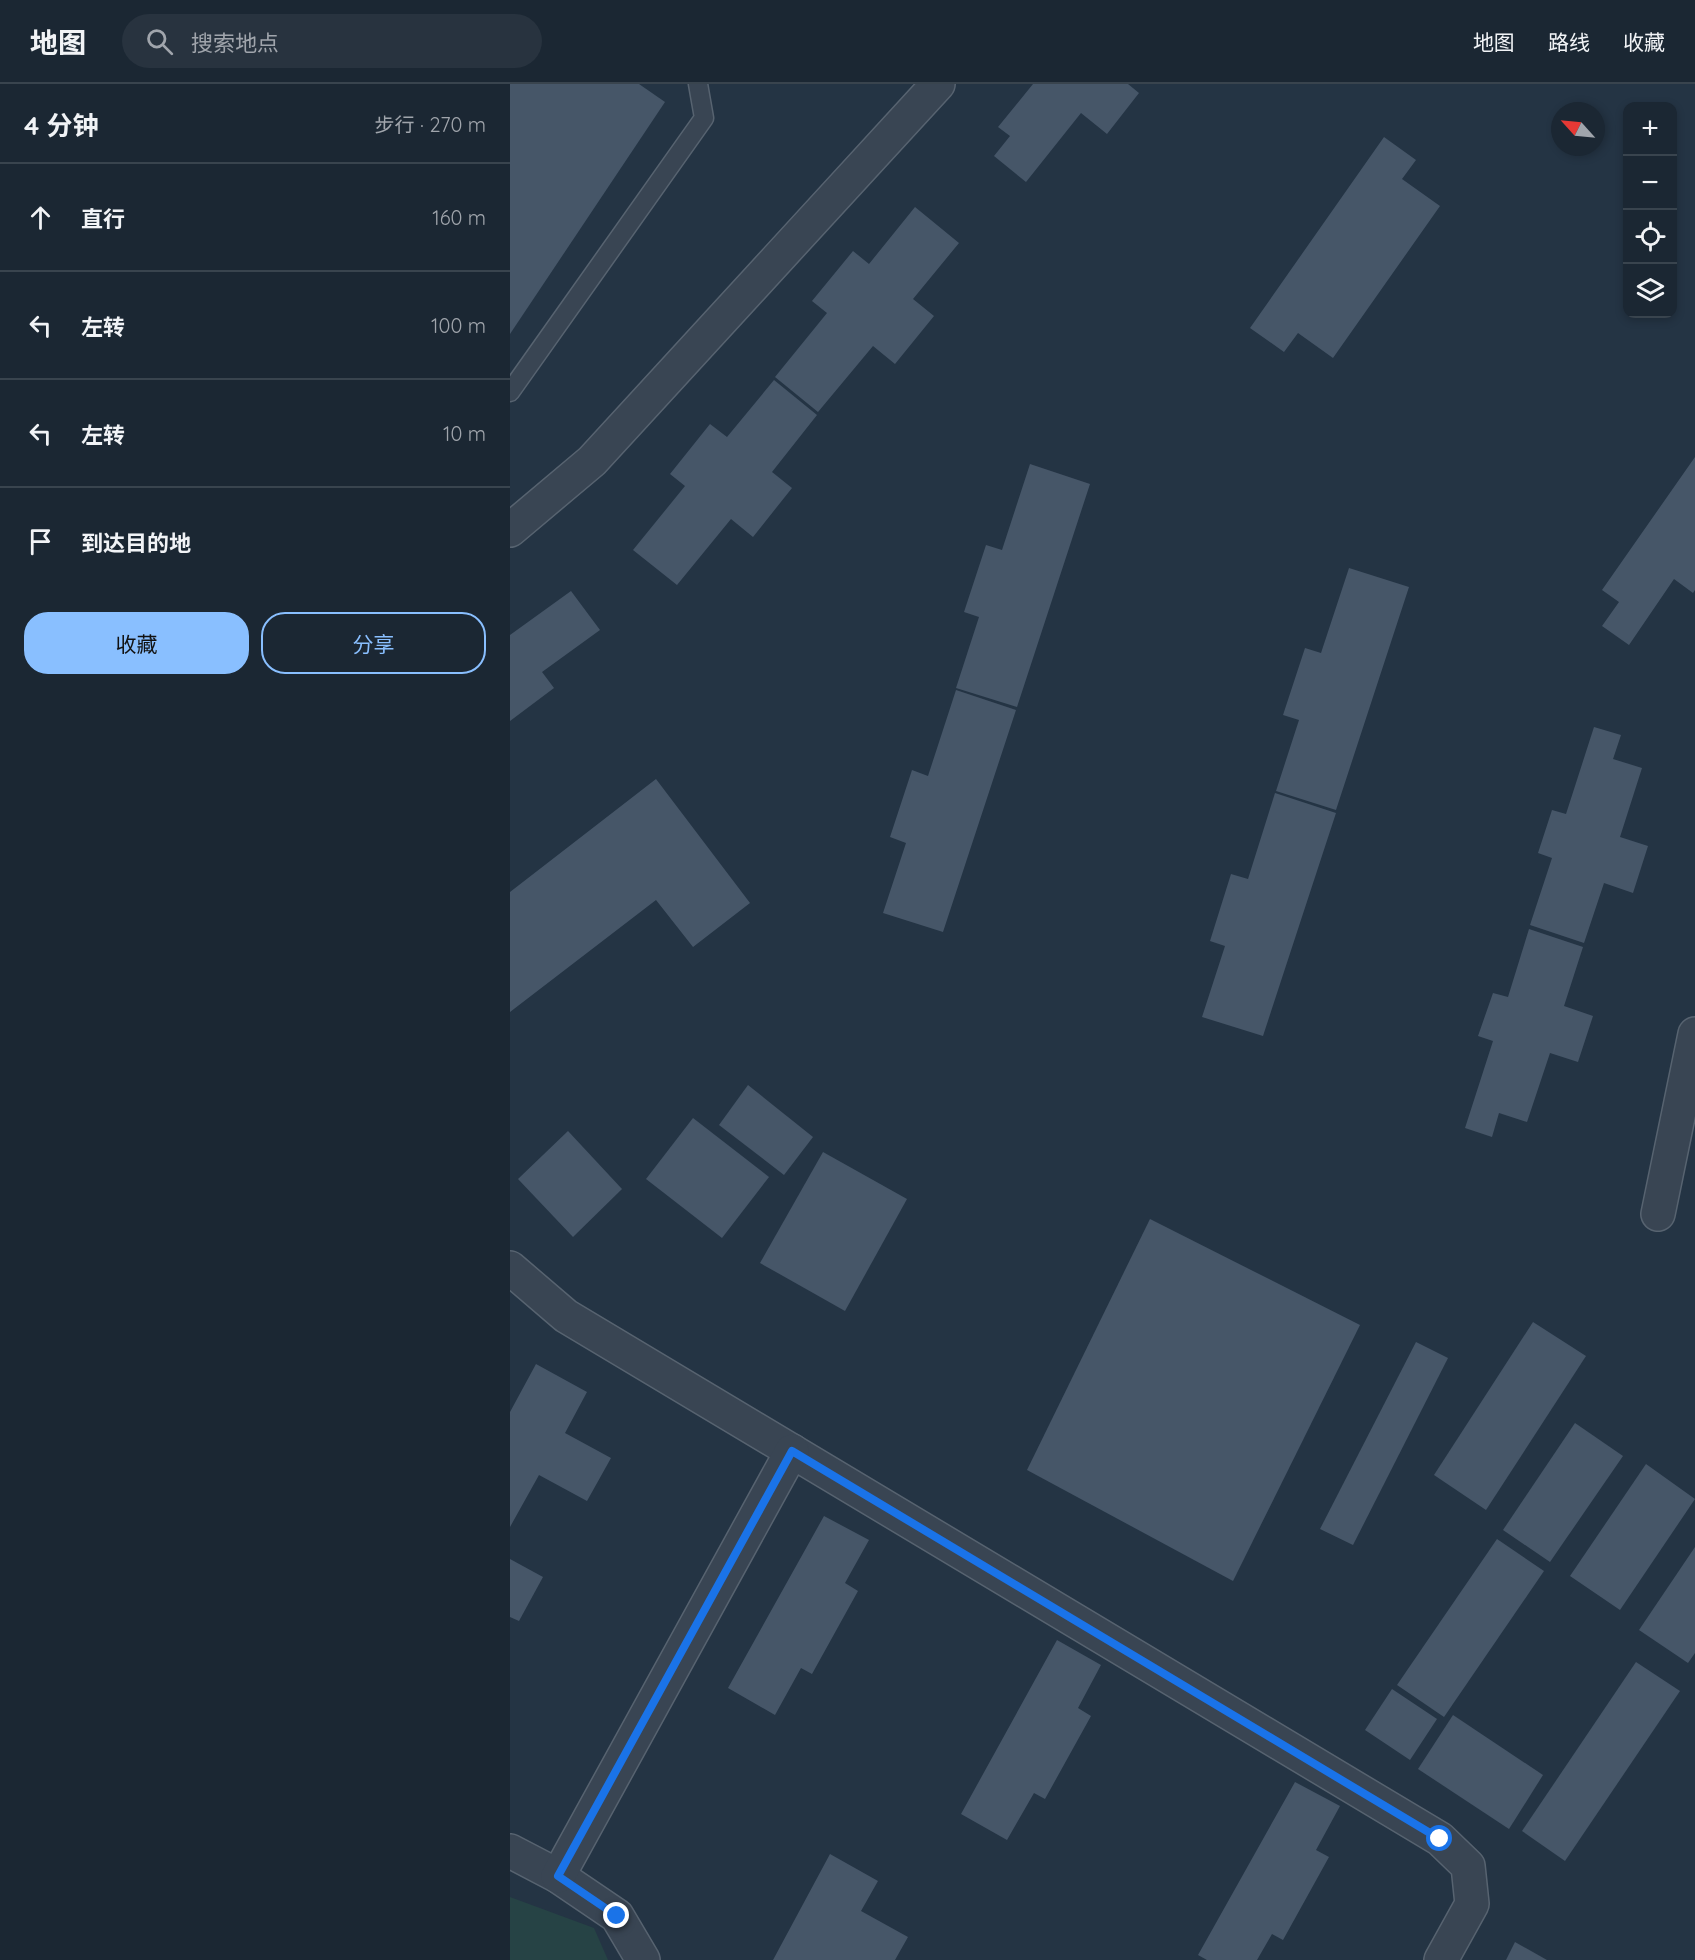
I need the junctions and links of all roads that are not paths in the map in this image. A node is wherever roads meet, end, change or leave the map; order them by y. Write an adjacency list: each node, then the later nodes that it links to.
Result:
1 (698, 84): 3 (lane)
2 (938, 84): 4 (street)
3 (510, 392)
4 (510, 530)
5 (1695, 1034): 6 (street)
6 (1658, 1214)
7 (510, 1268): 8 (street)
8 (792, 1451): 10 (street); 12 (street)
9 (510, 1851): 10 (street)
10 (558, 1876): 11 (street)
11 (643, 1960)
12 (1441, 1960)

